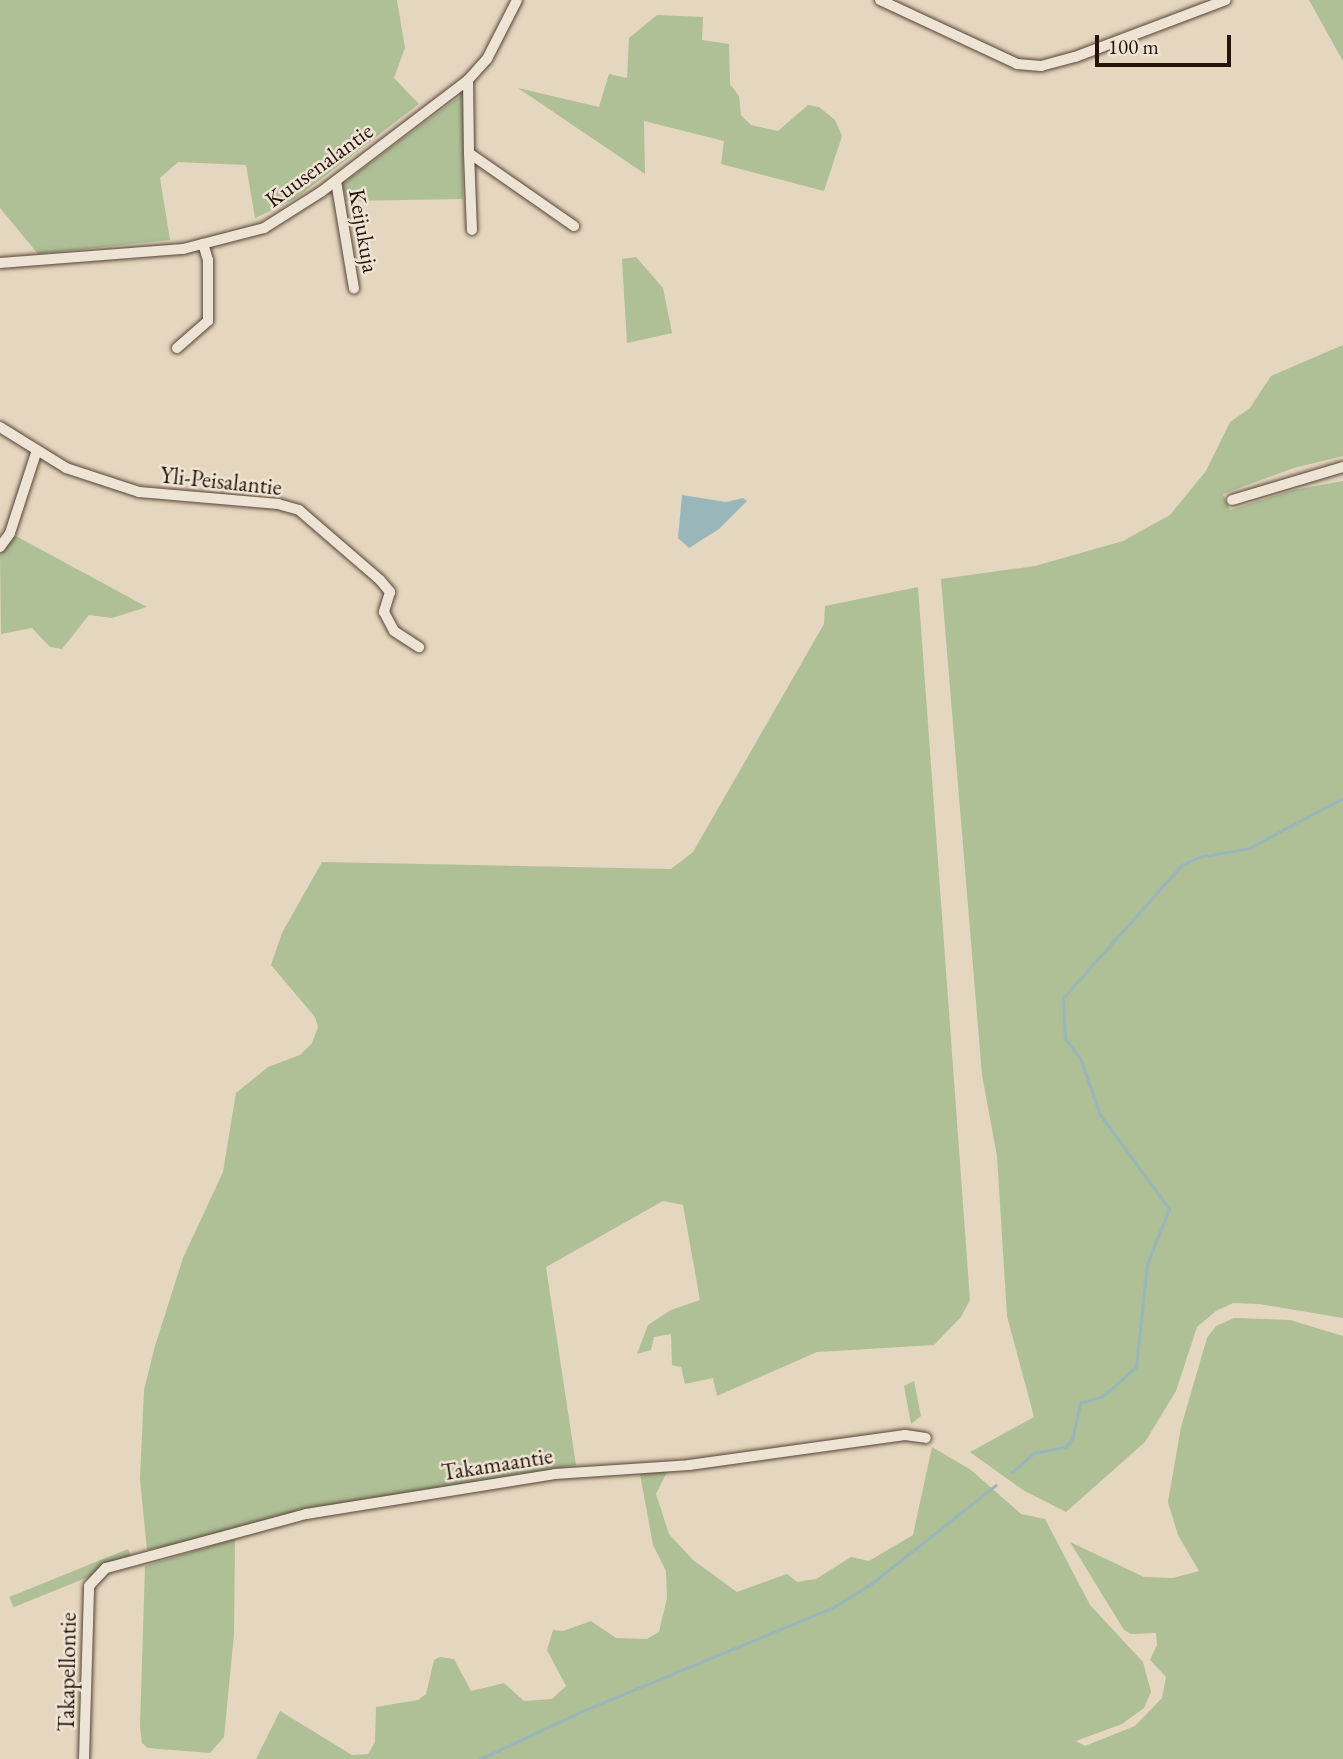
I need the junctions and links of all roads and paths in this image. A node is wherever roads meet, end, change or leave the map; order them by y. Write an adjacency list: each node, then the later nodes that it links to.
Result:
1 (517, 0): 4 (street, Kuusenalantie)
2 (880, 0): 3 (street)
3 (1226, 0)
4 (468, 80): 5 (street); 6 (street, Kuusenalantie)
5 (469, 153): 7 (street); 8 (street)
6 (336, 181): 9 (street, Kuusenalantie); 11 (street, Keijukuja)
7 (574, 226)
8 (472, 230)
9 (202, 244): 10 (street, Kuusenalantie); 12 (street)
10 (0, 263)
11 (354, 288)
12 (177, 348)
13 (0, 427): 14 (street, Yli-Peisalantie)
14 (36, 453): 17 (street); 18 (street, Yli-Peisalantie)
15 (1343, 468): 16 (street)
16 (1232, 500)
17 (0, 547)
18 (419, 647)
19 (926, 1438): 20 (street, Takamaantie)
20 (89, 1586): 21 (street, Takapellontie)
21 (84, 1759)

